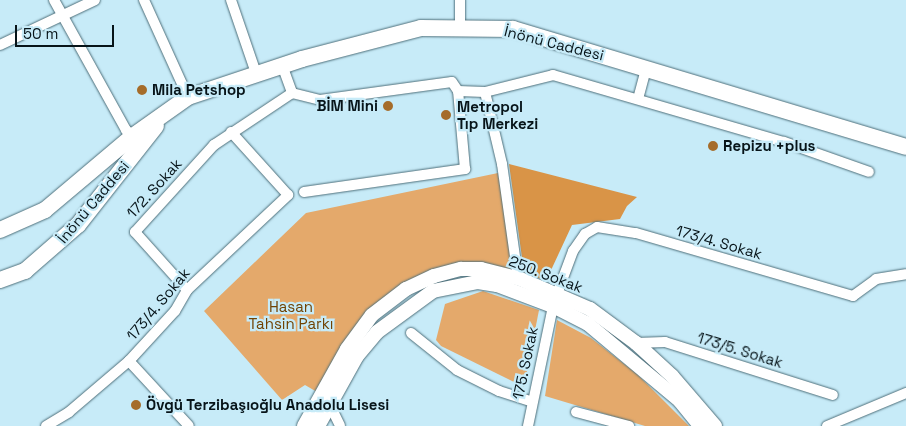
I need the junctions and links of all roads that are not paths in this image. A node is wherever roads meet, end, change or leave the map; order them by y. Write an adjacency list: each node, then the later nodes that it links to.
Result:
1 (54, 0): 6 (street)
2 (95, 0): 6 (street)
3 (144, 0): 15 (street)
4 (231, 0): 11 (street)
5 (460, 0): 7 (street)
6 (63, 17): 8 (street); 19 (street)
7 (460, 26): 9 (main road, İnönü Caddesi); 10 (main road, İnönü Caddesi)
8 (0, 45)
9 (282, 65): 11 (main road, İnönü Caddesi); 14 (street)
10 (646, 69): 16 (street); 20 (main road, İnönü Caddesi)
11 (256, 73): 15 (main road, İnönü Caddesi)
12 (458, 90): 13 (street); 14 (street); 22 (street)
13 (485, 92): 16 (street); 25 (street)
14 (292, 94): 18 (street, 172. Sokak)
15 (188, 97): 17 (main road, İnönü Caddesi)
16 (638, 99): 21 (street)
17 (172, 106): 19 (main road, İnönü Caddesi); 26 (main road, İnönü Caddesi)
18 (231, 132): 27 (street, 172. Sokak); 27 (street, 173/4. Sokak)
19 (133, 136): 23 (main road, İnönü Caddesi)
20 (906, 147)
21 (869, 172)
22 (304, 192)
23 (0, 230)
24 (906, 274): 28 (street, 173/4. Sokak)
25 (518, 278): 28 (main road, 250. Sokak); 39 (main road, 250. Sokak)
26 (0, 280)
27 (186, 290): 31 (street, 173/4. Sokak)
28 (555, 300): 30 (main road, 250. Sokak); 34 (street, 175. Sokak); 35 (main road, 250. Sokak)
29 (411, 333): 34 (street)
30 (631, 348): 33 (street, 173/5. Sokak); 44 (main road, 250. Sokak); 45 (main road, 250. Sokak)
31 (129, 361): 37 (street, 173/4. Sokak); 38 (street)
32 (906, 393): 46 (street)
33 (833, 395)
34 (532, 402): 42 (street, 175. Sokak)
35 (329, 403): 40 (main road, 250. Sokak); 41 (street)
36 (576, 412): 43 (street)
37 (46, 426)
38 (188, 426)
39 (304, 426)
40 (318, 426)
41 (340, 426)
42 (528, 426)
43 (630, 426)
44 (700, 426)
45 (715, 426)
46 (826, 426)

